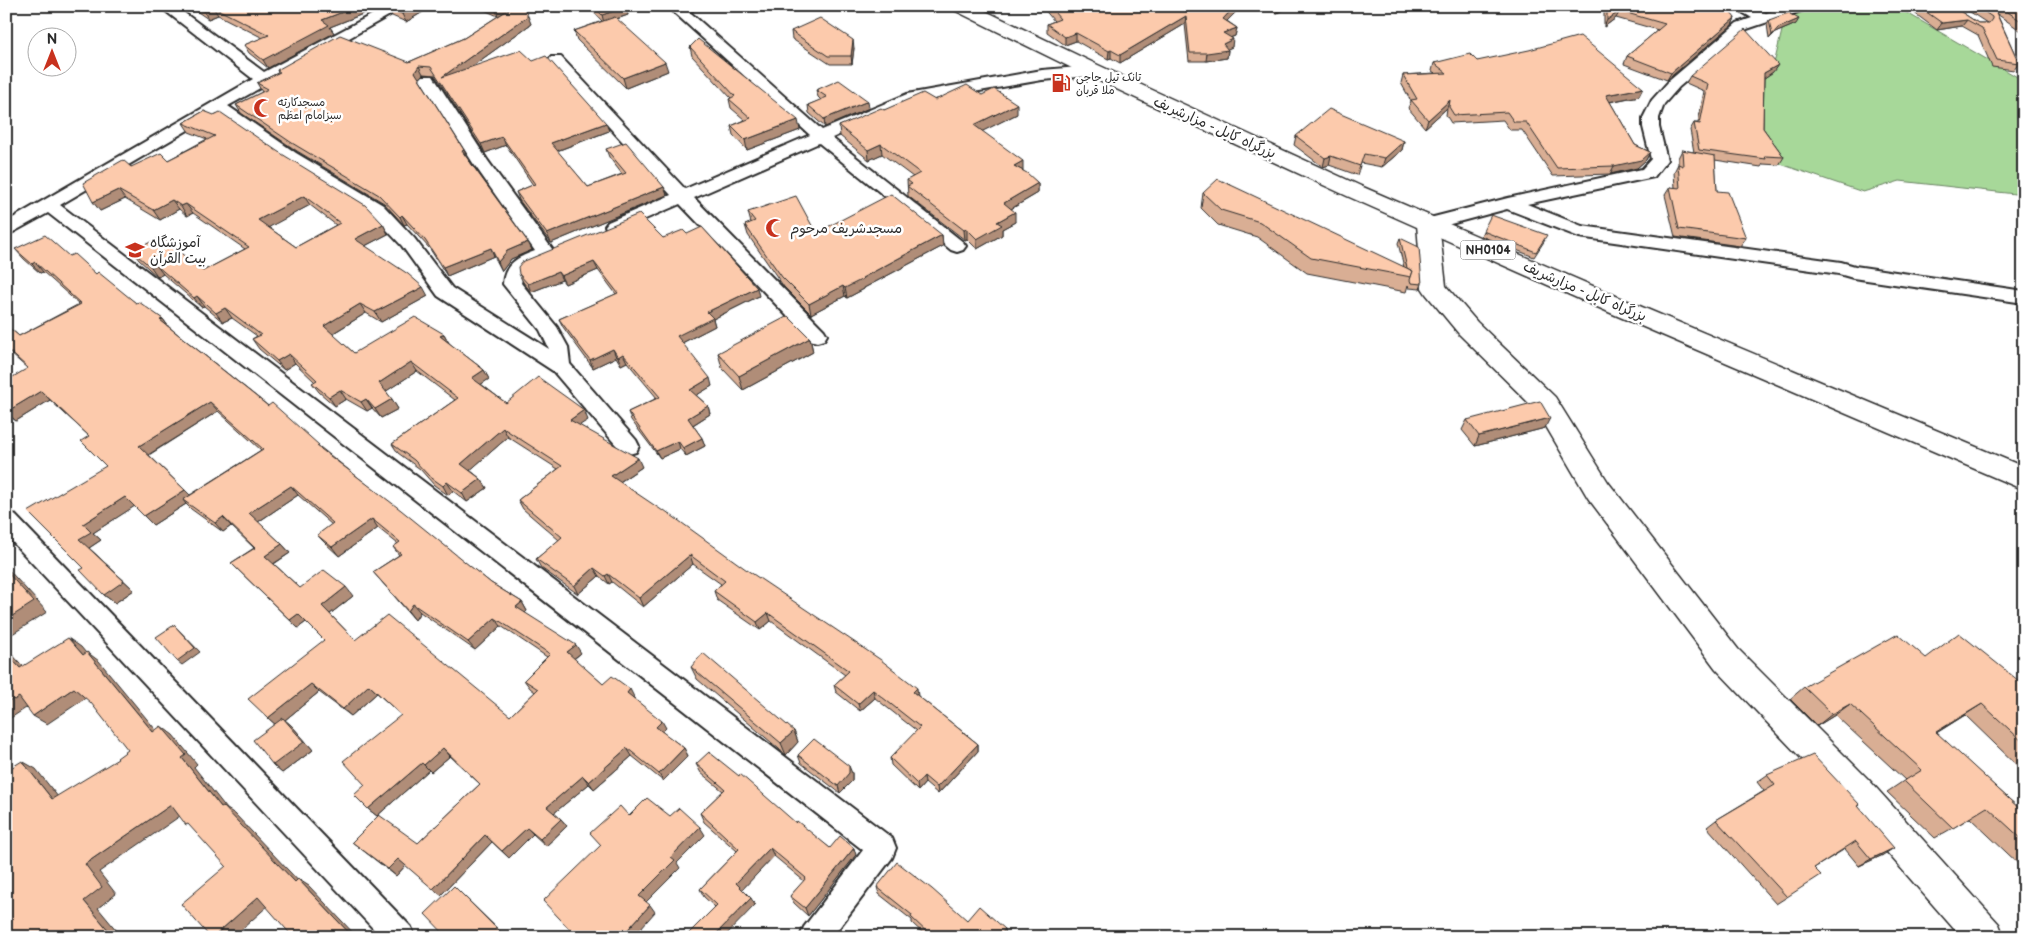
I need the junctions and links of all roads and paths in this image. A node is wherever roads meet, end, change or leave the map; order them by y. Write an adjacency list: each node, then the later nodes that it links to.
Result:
1 (166, 6): 10 (street)
2 (399, 6): 10 (street)
3 (674, 6): 13 (street)
4 (960, 6): 9 (main road, بزرگراه کابل - مزارشریف / NH0104)
5 (1739, 6): 7 (street)
6 (1802, 6): 7 (street)
7 (1763, 12): 15 (street)
8 (556, 60): 14 (street)
9 (1091, 71): 13 (street); 17 (main road, بزرگراه کابل - مزارشریف / NH0104)
10 (263, 79): 12 (street)
11 (428, 79): 22 (street)
12 (218, 106): 16 (street); 25 (street)
13 (821, 137): 14 (street); 21 (street)
14 (682, 197): 19 (street); 24 (street)
15 (1508, 203): 17 (street); 23 (street)
16 (49, 205): 18 (street); 30 (street)
17 (1428, 224): 27 (main road, بزرگراه کابل - مزارشریف / NH0104); 31 (main road)
18 (6, 230)
19 (597, 232)
20 (564, 246): 22 (street)
21 (957, 246)
22 (546, 253): 25 (street)
23 (2024, 297)
24 (817, 336)
25 (560, 366): 26 (street)
26 (629, 446)
27 (2024, 479)
28 (6, 520): 29 (street)
29 (401, 937)
30 (814, 937)
31 (1986, 937)

